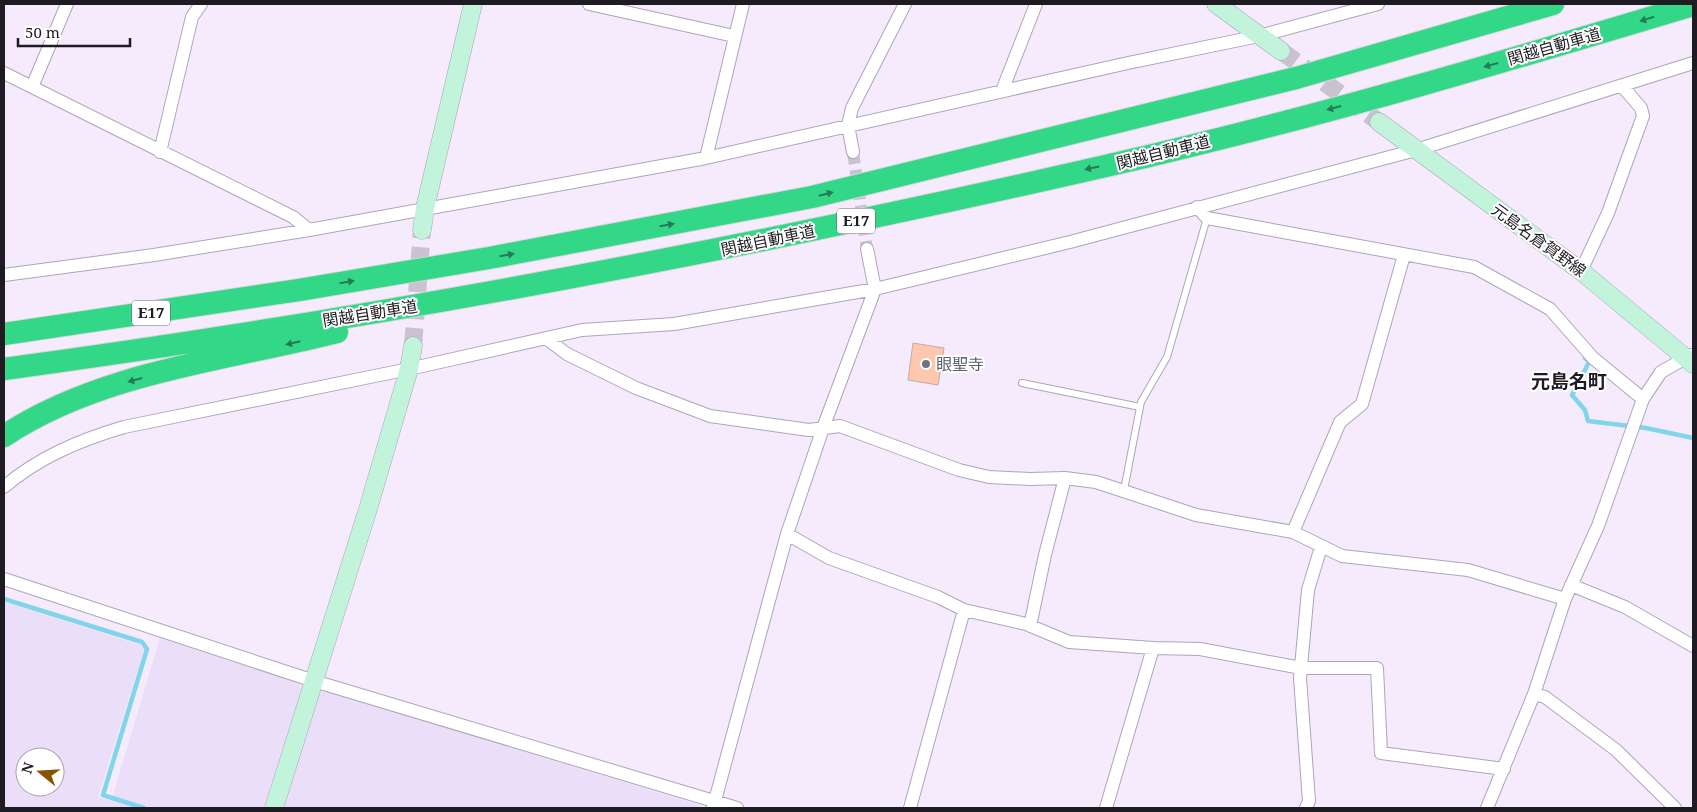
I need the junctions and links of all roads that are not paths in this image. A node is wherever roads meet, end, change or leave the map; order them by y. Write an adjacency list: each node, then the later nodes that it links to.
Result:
1 (67, 4): 18 (street)
2 (201, 4): 23 (street)
3 (473, 4): 27 (street)
4 (595, 4): 12 (street)
5 (743, 4): 12 (street)
6 (905, 4): 21 (street)
7 (1036, 4): 19 (street)
8 (1216, 4): 13 (street)
9 (1378, 4): 13 (street)
10 (1554, 4): 36 (highway, 関越自動車道 / E17, one-way to 10)
11 (1693, 5): 37 (highway, 関越自動車道 / E17, one-way to 37)
12 (734, 36): 25 (street)
13 (1260, 36): 14 (street); 19 (street)
14 (1281, 51)
15 (1693, 63): 17 (street)
16 (4, 73): 18 (street)
17 (1622, 86): 22 (street); 33 (street)
18 (32, 87): 23 (street)
19 (1002, 90): 21 (street)
20 (1379, 122): 22 (street, 元島名倉賀野線)
21 (848, 125): 24 (street); 25 (street)
22 (1416, 150): 26 (street); 33 (street, 元島名倉賀野線)
23 (160, 152): 29 (street)
24 (853, 152)
25 (706, 158): 27 (street)
26 (1197, 207): 28 (street); 35 (street)
27 (425, 208): 29 (street); 30 (street)
28 (1207, 218): 32 (street); 47 (lane)
29 (309, 230): 34 (street)
30 (422, 230)
31 (867, 249): 35 (street)
32 (1404, 255): 46 (street); 53 (street)
33 (1581, 270): 42 (street, 元島名倉賀野線)
34 (4, 275)
35 (875, 289): 40 (street); 48 (street)
36 (299, 290): 38 (highway); 39 (highway, 関越自動車道 / E17)
37 (493, 292): 43 (highway, 関越自動車道 / E17); 49 (highway, one-way to 49)
38 (4, 323)
39 (4, 334)
40 (547, 339): 44 (street); 48 (street)
41 (413, 346): 44 (street)
42 (1691, 358): 46 (street)
43 (4, 369)
44 (409, 369): 51 (street); 64 (street)
45 (1022, 383): 47 (lane)
46 (1642, 399): 57 (street)
47 (1140, 407): 52 (lane)
48 (823, 428): 50 (street); 54 (street)
49 (4, 436)
50 (1065, 478): 52 (street); 60 (street)
51 (4, 487)
52 (1124, 490): 53 (street)
53 (1293, 532): 55 (street)
54 (788, 534): 59 (street); 67 (street)
55 (1321, 548): 58 (street); 63 (street)
56 (4, 579): 64 (street)
57 (1571, 585): 58 (street); 61 (street)
58 (1565, 599): 65 (street)
59 (964, 610): 60 (street); 70 (street)
60 (1030, 626): 62 (street)
61 (1693, 646)
62 (1153, 648): 63 (street); 71 (street)
63 (1302, 668): 66 (street); 72 (street)
64 (314, 681): 67 (street); 68 (street)
65 (1534, 694): 66 (street); 74 (street)
66 (1504, 769): 73 (street)
67 (714, 805): 69 (street)
68 (274, 808)
69 (737, 808)
70 (910, 808)
71 (1106, 808)
72 (1306, 808)
73 (1488, 808)
74 (1674, 808)

